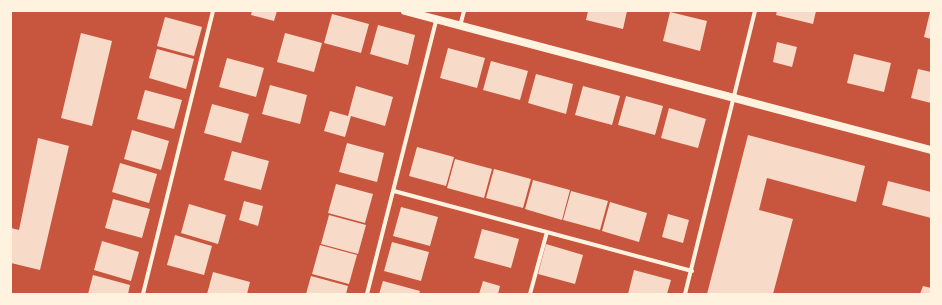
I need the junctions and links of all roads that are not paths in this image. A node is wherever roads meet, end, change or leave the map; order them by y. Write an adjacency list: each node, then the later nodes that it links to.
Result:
1 (214, 11): 12 (street)
2 (405, 11): 5 (main road)
3 (464, 11): 6 (street)
4 (754, 11): 7 (street)
5 (436, 21): 6 (main road); 9 (street)
6 (460, 27): 7 (main road)
7 (734, 99): 8 (main road); 11 (street)
8 (931, 150)
9 (394, 191): 10 (street); 13 (street)
10 (547, 232): 11 (street); 14 (street)
11 (692, 271): 15 (street)
12 (144, 294)
13 (367, 294)
14 (530, 294)
15 (685, 294)

